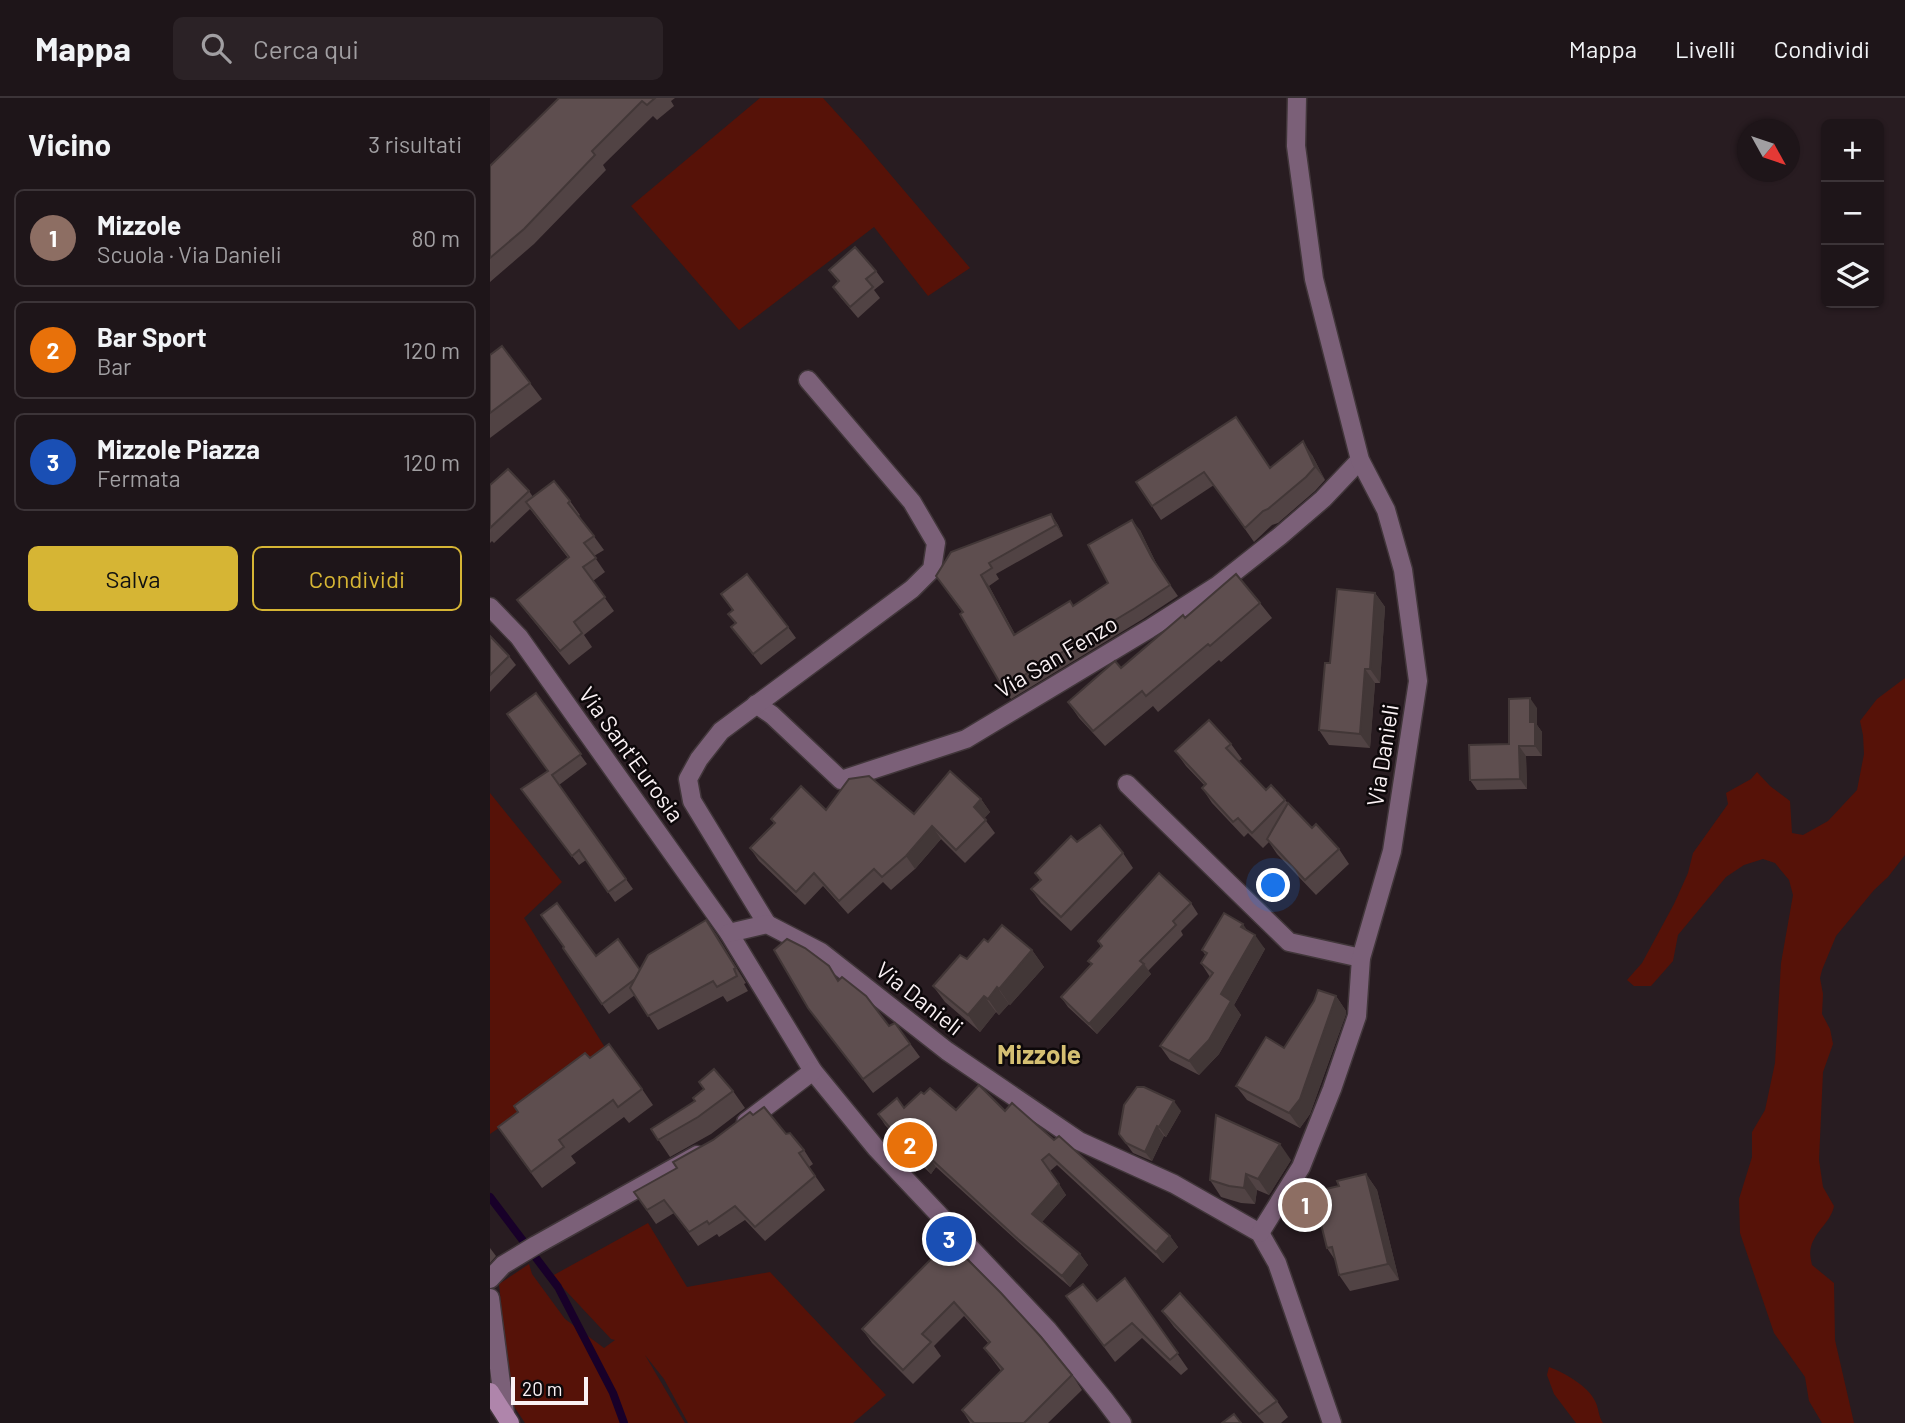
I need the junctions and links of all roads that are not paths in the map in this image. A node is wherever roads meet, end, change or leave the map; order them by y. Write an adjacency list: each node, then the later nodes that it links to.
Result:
1 (1297, 98): 3 (street)
2 (808, 380): 5 (street)
3 (1360, 460): 5 (street, Via San Fenzo); 9 (street, Via Danieli)
4 (490, 607): 8 (street, Via Sant'Eurosia)
5 (756, 705): 7 (street)
6 (1127, 784): 9 (street)
7 (767, 924): 8 (street); 11 (street, Via Danieli)
8 (729, 933): 10 (street, Via Sant'Eurosia)
9 (1361, 958): 11 (street, Via Danieli)
10 (813, 1071): 12 (street); 16 (street, Via Sant'Eurosia)
11 (1260, 1233): 17 (street)
12 (490, 1279)
13 (490, 1298): 15 (street)
14 (490, 1392): 15 (street)
15 (508, 1418)
16 (1122, 1423)
17 (1332, 1423)

